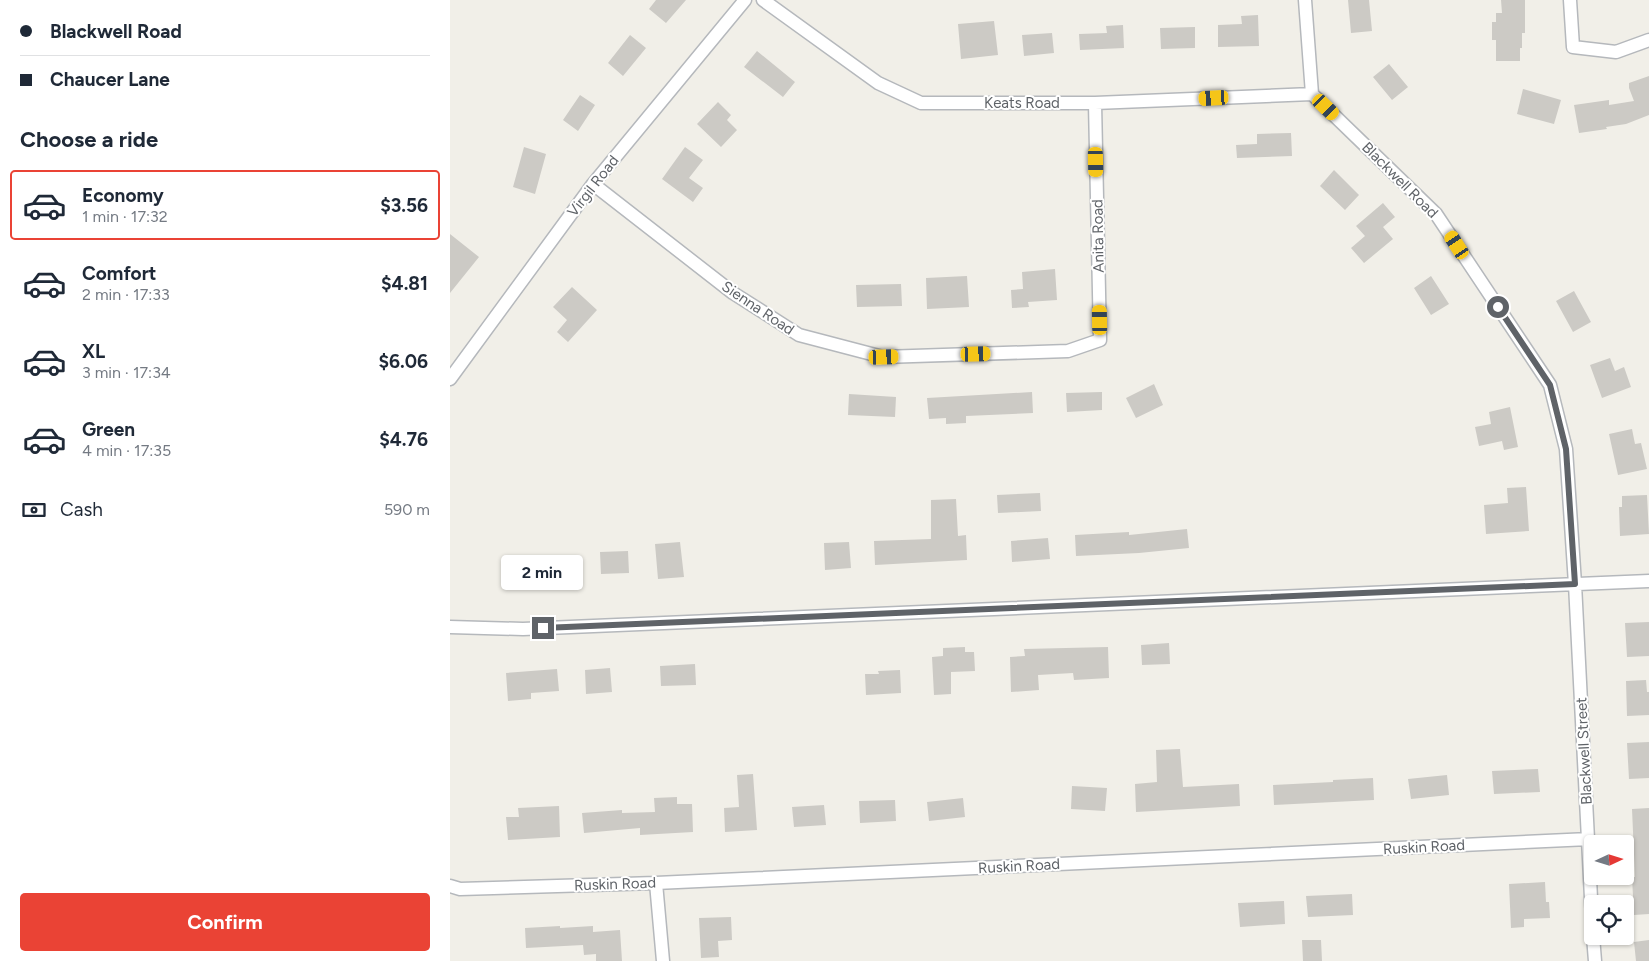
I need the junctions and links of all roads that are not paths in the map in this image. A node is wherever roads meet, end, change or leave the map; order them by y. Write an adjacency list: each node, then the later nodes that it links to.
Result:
1 (745, 0): 8 (street, Virgil Road)
2 (763, 0): 7 (street, Keats Road)
3 (1305, 0): 6 (street)
4 (1570, 0): 5 (street)
5 (1649, 40)
6 (1312, 94): 7 (street, Keats Road); 12 (street, Blackwell Road)
7 (1095, 103): 9 (street, Anita Road)
8 (594, 184): 9 (street, Sienna Road); 10 (street, Virgil Road)
9 (1100, 340)
10 (450, 379)
11 (1649, 580): 12 (street)
12 (1575, 584): 13 (street); 14 (street, Blackwell Street)
13 (450, 627)
14 (1589, 835)
15 (1584, 839): 16 (street, Ruskin Road)
16 (656, 883): 17 (street, Ruskin Road); 19 (street)
17 (450, 886)
18 (1594, 945): 20 (street)
19 (663, 961)
20 (1595, 961)

